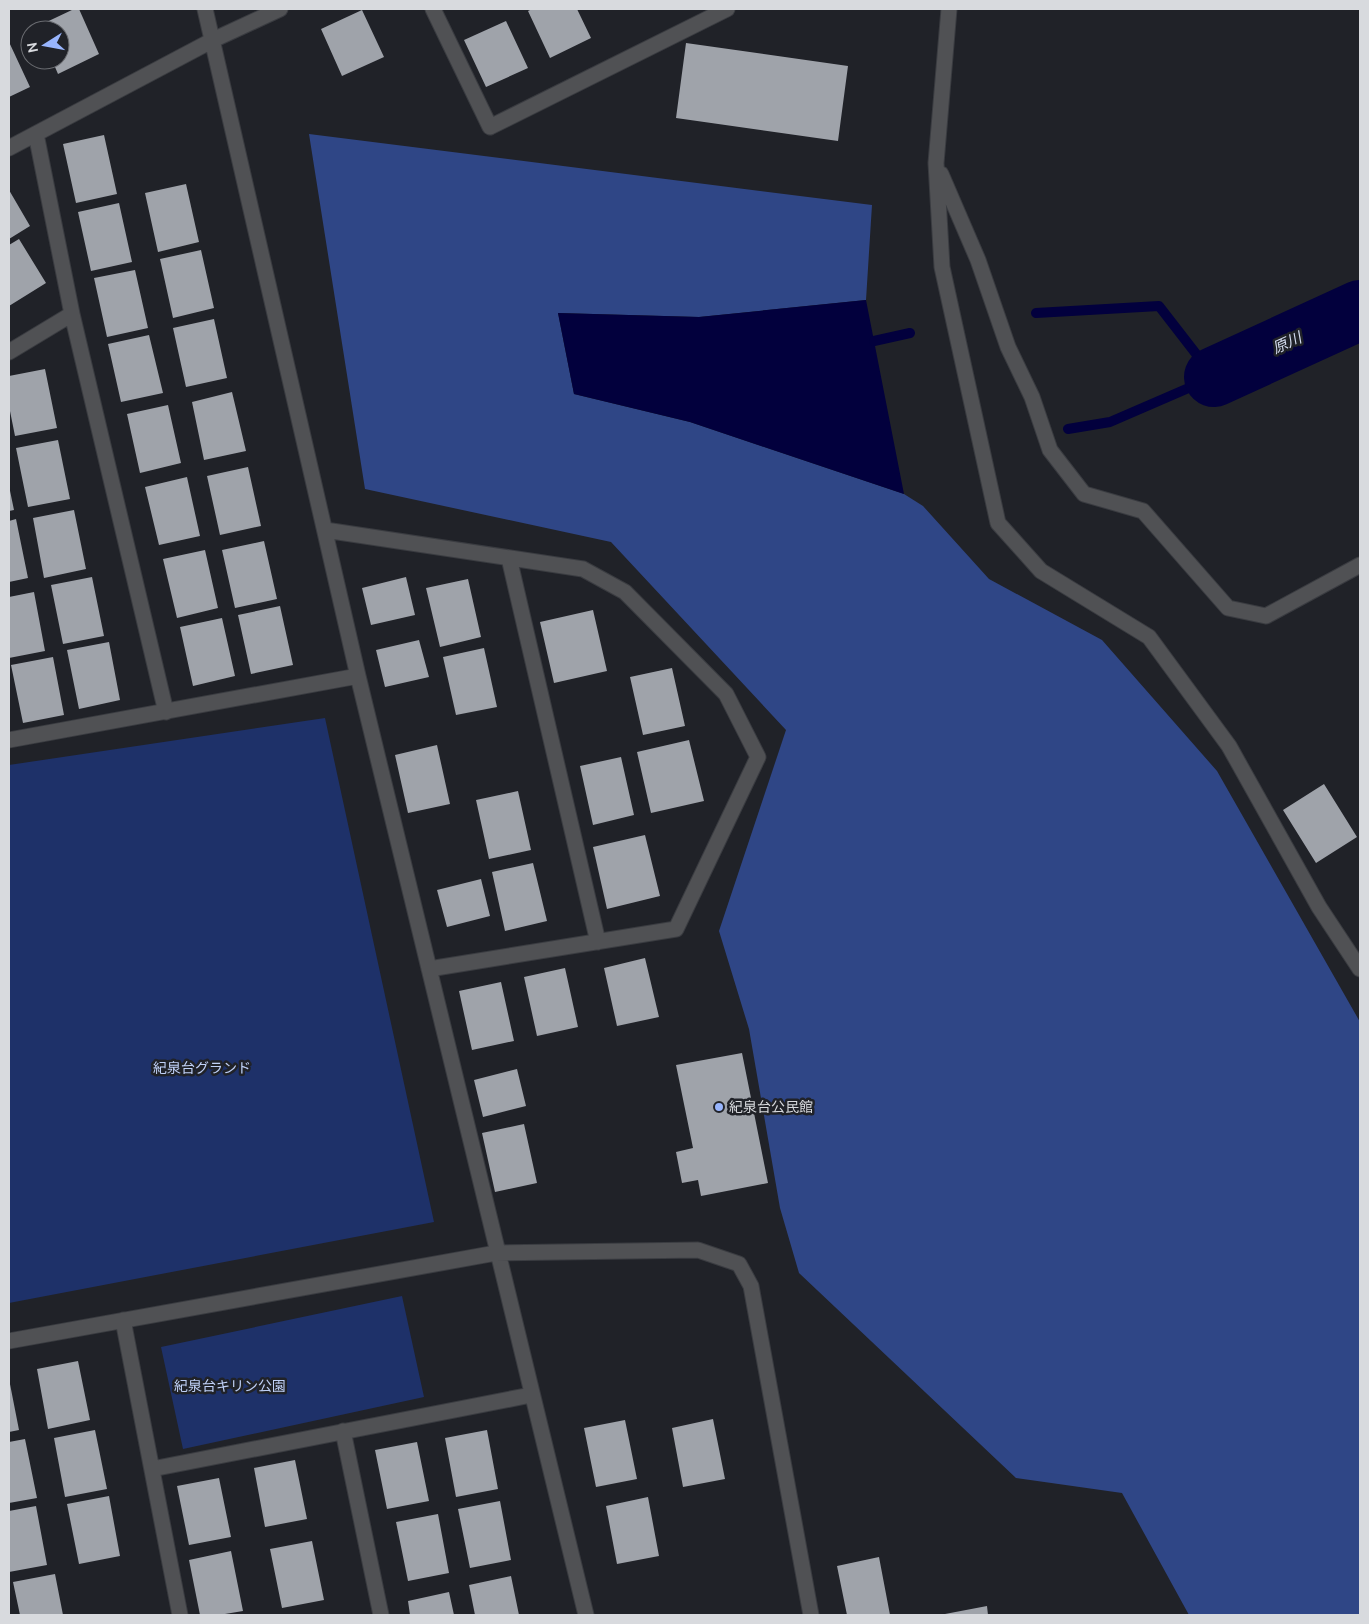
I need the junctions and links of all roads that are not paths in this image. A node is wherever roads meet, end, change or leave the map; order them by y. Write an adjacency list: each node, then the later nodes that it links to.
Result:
1 (205, 9): 6 (street)
2 (280, 9): 6 (street)
3 (433, 9): 4 (street)
4 (727, 9)
5 (949, 9): 9 (street)
6 (213, 40): 7 (street); 12 (street)
7 (36, 134): 8 (street); 10 (street)
8 (9, 148)
9 (936, 163): 14 (street); 20 (street)
10 (72, 314): 11 (street); 16 (street)
11 (9, 352)
12 (325, 530): 13 (street); 15 (street)
13 (509, 558): 18 (street); 18 (street)
14 (1360, 565)
15 (358, 676): 16 (street); 19 (street)
16 (166, 712): 17 (street)
17 (9, 740)
18 (598, 942): 19 (street)
19 (429, 969): 21 (street)
20 (1360, 969)
21 (496, 1253): 22 (street); 24 (street); 30 (street)
22 (123, 1320): 23 (street); 26 (street)
23 (9, 1342)
24 (532, 1395): 25 (street); 29 (street)
25 (343, 1431): 26 (street); 28 (street)
26 (152, 1469): 27 (street)
27 (180, 1615)
28 (381, 1615)
29 (586, 1615)
30 (811, 1615)

